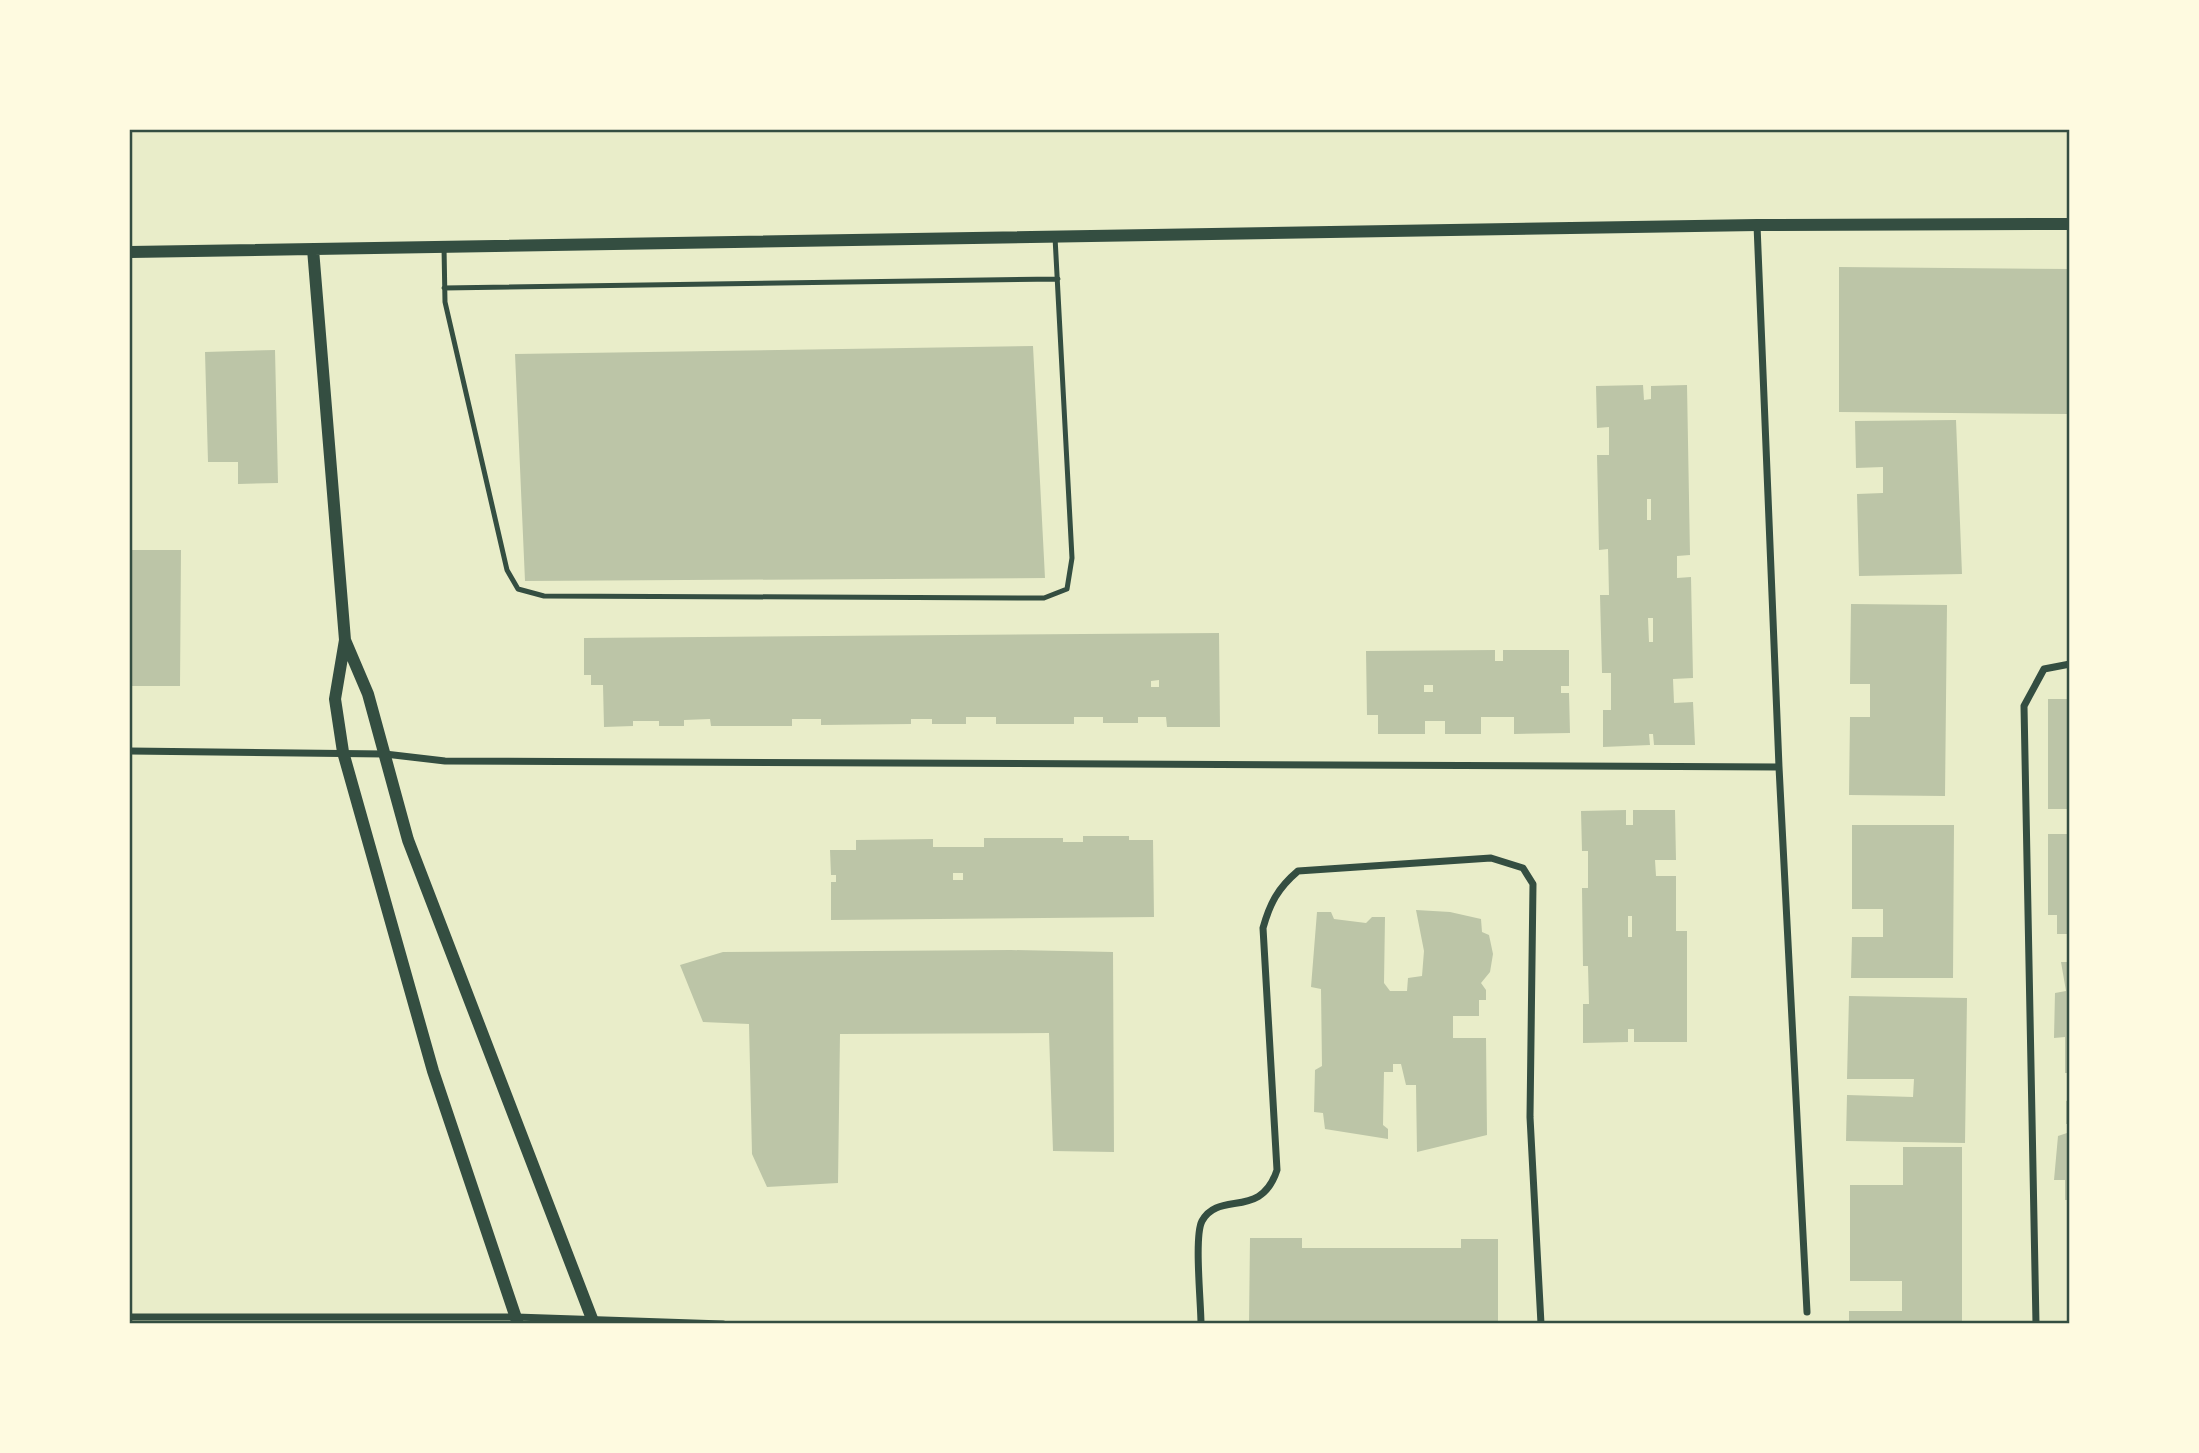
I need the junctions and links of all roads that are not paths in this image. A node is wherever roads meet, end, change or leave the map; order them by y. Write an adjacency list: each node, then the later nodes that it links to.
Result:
1 (1757, 225): 2 (street); 3 (street); 14 (street)
2 (2070, 225)
3 (1055, 237): 4 (street); 7 (lane)
4 (444, 247): 5 (street); 8 (lane)
5 (313, 249): 6 (street); 9 (street)
6 (130, 252)
7 (1058, 279): 8 (lane); 8 (lane)
8 (444, 288)
9 (345, 640): 12 (street); 13 (street)
10 (2070, 664): 22 (street)
11 (130, 751): 12 (street)
12 (343, 752): 13 (street); 17 (street)
13 (385, 754): 14 (street); 18 (street)
14 (1779, 768): 15 (street)
15 (1807, 1312)
16 (130, 1317): 17 (street)
17 (517, 1320): 18 (street)
18 (593, 1321): 19 (street)
19 (723, 1324)
20 (1201, 1324): 21 (street)
21 (1541, 1324)
22 (2036, 1324)

